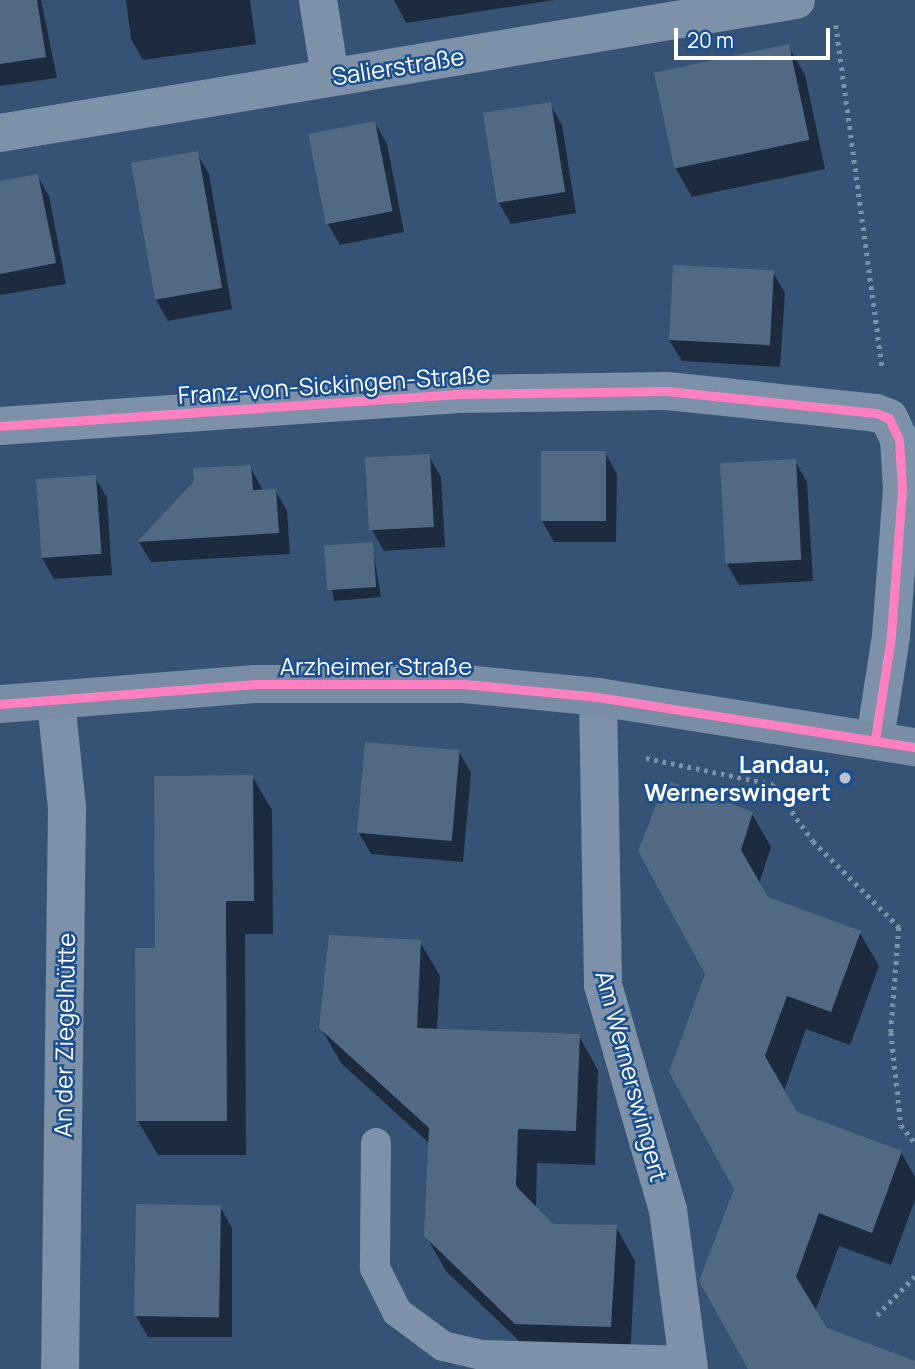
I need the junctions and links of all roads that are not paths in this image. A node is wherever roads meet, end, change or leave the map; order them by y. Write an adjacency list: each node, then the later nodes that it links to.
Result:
1 (318, 0): 3 (street)
2 (796, 0): 3 (street, Salierstraße)
3 (330, 77): 4 (street, Salierstraße)
4 (0, 133)
5 (0, 426): 6 (street, Franz-von-Sickingen-Straße)
6 (909, 489): 10 (street)
7 (598, 697): 8 (street, Arzheimer Straße); 10 (street, Arzheimer Straße); 13 (street, Am Wernerswingert)
8 (56, 701): 9 (street, Arzheimer Straße); 14 (street, An der Ziegelhütte)
9 (0, 704)
10 (875, 738): 11 (street, Arzheimer Straße)
11 (915, 747)
12 (376, 1143): 13 (lane)
13 (688, 1365)
14 (60, 1369)

